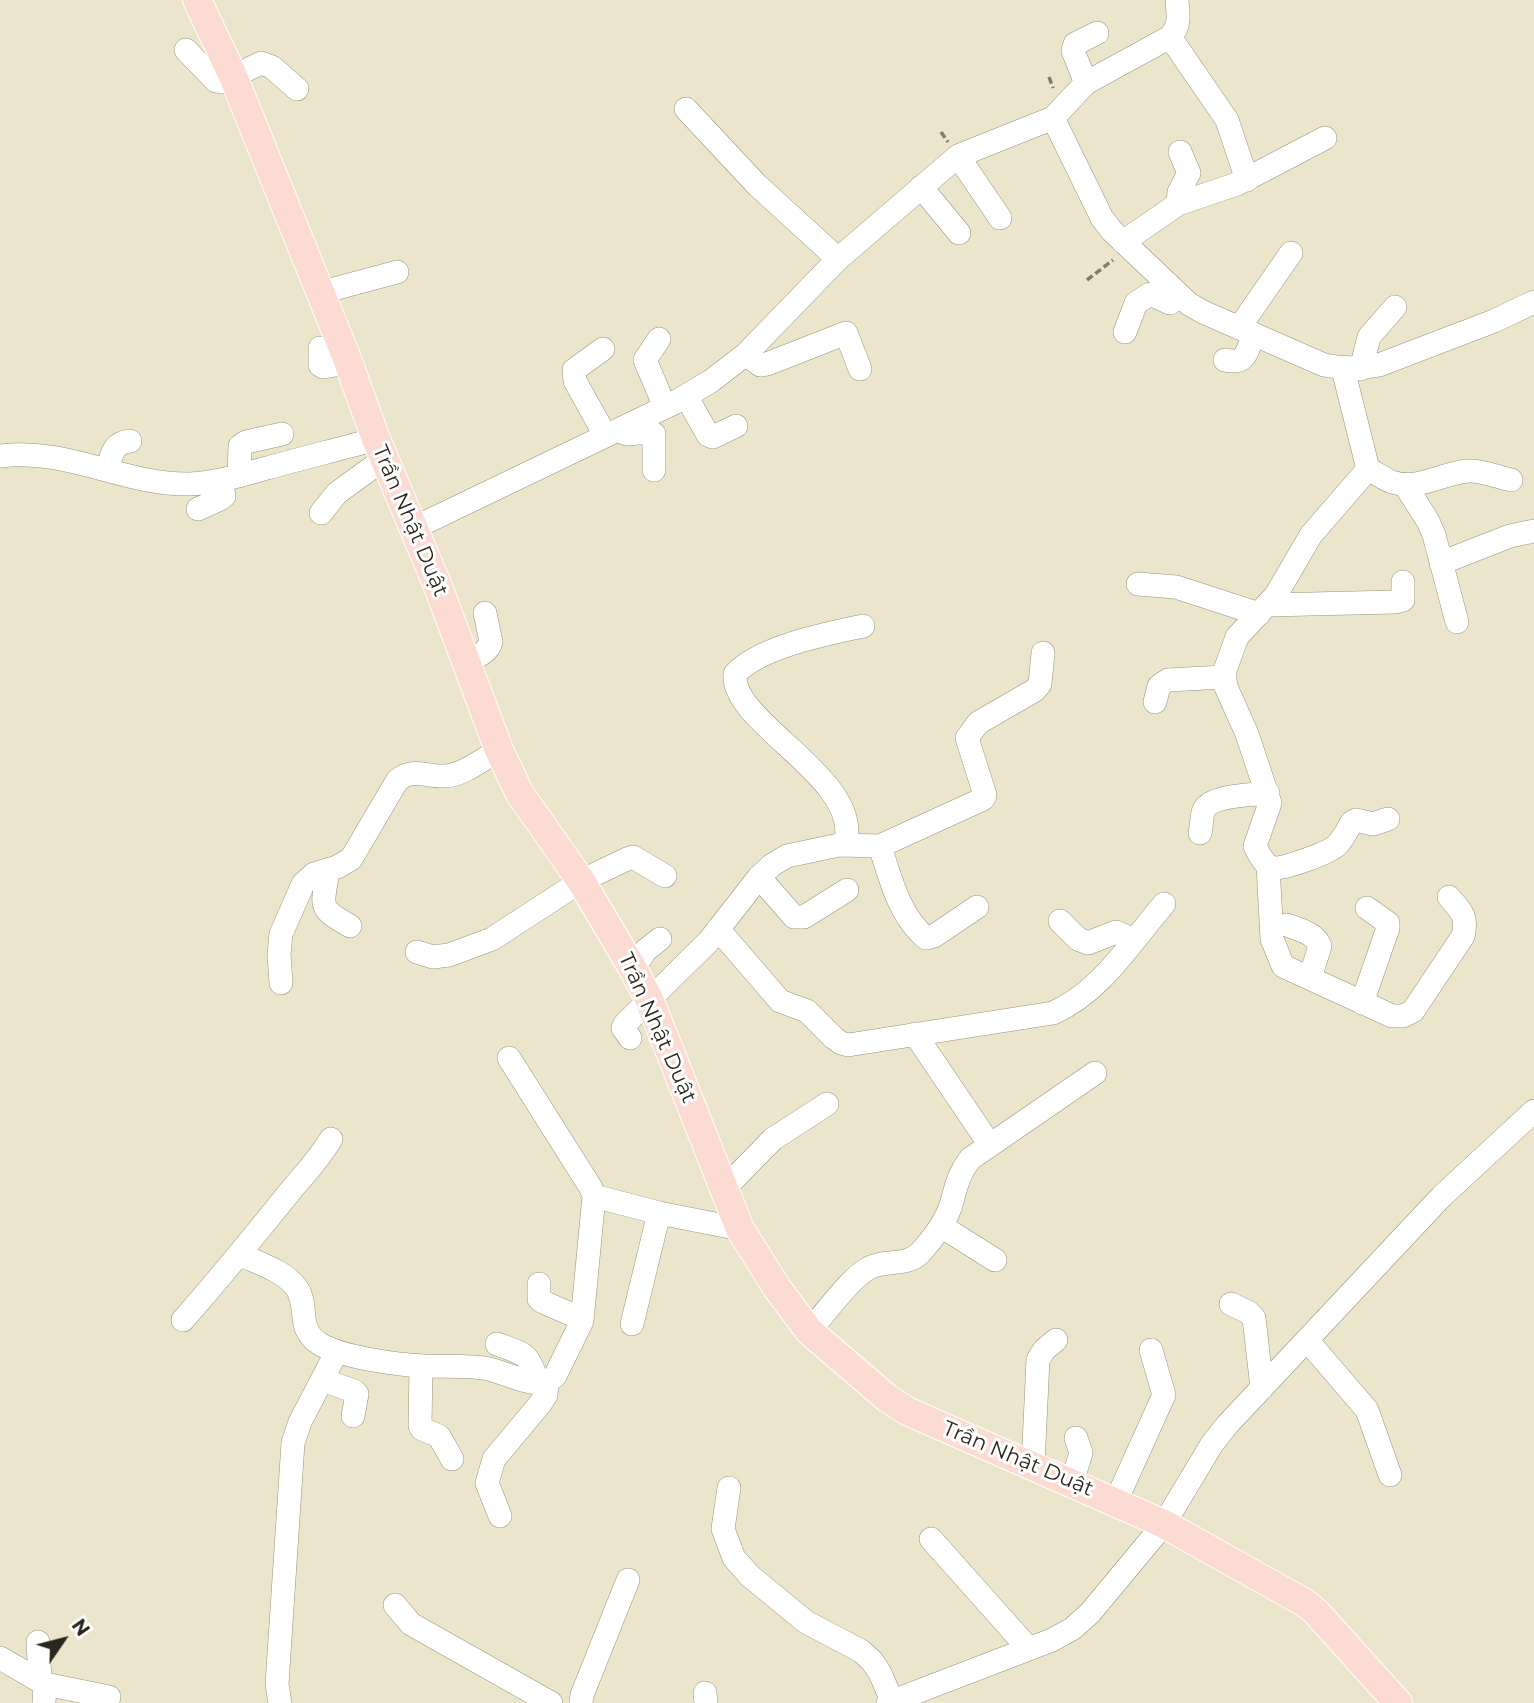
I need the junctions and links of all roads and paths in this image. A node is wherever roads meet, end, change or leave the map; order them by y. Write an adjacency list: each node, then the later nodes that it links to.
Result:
1 (197, 0): 6 (main road, Trần Nhật Duật)
2 (1177, 0): 4 (street)
3 (1097, 33): 7 (street)
4 (1170, 37): 7 (street); 14 (street)
5 (187, 50): 6 (street)
6 (233, 76): 8 (street); 24 (main road, Trần Nhật Duật)
7 (1086, 83): 10 (street)
8 (297, 89)
9 (686, 109): 21 (street)
10 (1053, 118): 13 (street); 19 (street)
11 (1325, 138): 14 (street)
12 (1181, 152): 16 (street)
13 (958, 156): 15 (street); 17 (street)
14 (1247, 180): 16 (street)
15 (921, 187): 18 (street); 21 (street)
16 (1178, 204): 19 (street)
17 (1000, 218)
18 (959, 233)
19 (1125, 244): 23 (path); 25 (street)
20 (1291, 253): 28 (street)
21 (838, 259): 33 (street)
22 (397, 272): 24 (street)
23 (1087, 280)
24 (319, 293): 35 (main road, Trần Nhật Duật)
25 (1180, 296): 28 (street); 29 (street)
26 (1534, 302): 37 (street)
27 (1395, 307): 37 (street)
28 (1246, 331): 34 (street); 37 (street)
29 (1125, 332)
30 (659, 339): 39 (street)
31 (320, 348): 35 (street)
32 (603, 349): 41 (street)
33 (746, 355): 36 (street); 38 (street)
34 (1225, 360)
35 (348, 363): 44 (main road, Trần Nhật Duật)
36 (860, 369)
37 (1352, 369): 46 (street)
38 (686, 396): 39 (street); 40 (street)
39 (665, 407): 41 (street)
40 (736, 426)
41 (611, 433): 48 (street); 54 (street)
42 (282, 434): 49 (street)
43 (130, 441): 47 (street)
44 (380, 449): 49 (street); 53 (street); 54 (main road, Trần Nhật Duật)
45 (0, 456): 47 (street)
46 (1368, 468): 51 (street); 59 (street)
47 (107, 470): 49 (street)
48 (654, 470)
49 (230, 478): 52 (street)
50 (1511, 480): 51 (street)
51 (1405, 485): 56 (street)
52 (198, 509)
53 (321, 513)
54 (414, 528): 64 (main road, Trần Nhật Duật)
55 (1534, 531): 56 (street)
56 (1441, 563): 61 (street)
57 (1403, 582): 59 (street)
58 (1138, 584): 59 (street)
59 (1264, 609): 65 (street)
60 (485, 613): 64 (street)
61 (1458, 622)
62 (863, 626): 71 (street)
63 (1043, 653): 72 (street)
64 (466, 662): 67 (main road, Trần Nhật Duật)
65 (1224, 677): 66 (street); 68 (street)
66 (1155, 702)
67 (499, 750): 74 (street); 77 (main road, Trần Nhật Duật)
68 (1268, 793): 70 (street); 73 (street)
69 (1388, 819): 73 (street)
70 (1200, 833)
71 (839, 845): 72 (street); 76 (street)
72 (880, 846): 81 (street)
73 (1268, 865): 91 (street)
74 (328, 870): 85 (street); 92 (street)
75 (665, 876): 77 (street)
76 (759, 877): 78 (street); 86 (street)
77 (581, 881): 89 (street); 90 (main road, Trần Nhật Duật)
78 (847, 890)
79 (1449, 897): 94 (street)
80 (1164, 904): 88 (street)
81 (977, 907)
82 (1367, 908): 94 (street)
83 (1060, 921): 88 (street)
84 (1287, 925): 91 (street)
85 (350, 926)
86 (718, 929): 93 (street); 95 (street)
87 (660, 939): 90 (street)
88 (1133, 940): 95 (street)
89 (417, 952)
90 (633, 969): 93 (main road, Trần Nhật Duật)
91 (1310, 978): 94 (street)
92 (281, 983)
93 (649, 999): 96 (street); 103 (main road, Trần Nhật Duật)
94 (1362, 1003)
95 (915, 1034): 102 (street)
96 (630, 1038)
97 (509, 1058): 104 (street)
98 (1095, 1073): 102 (street)
99 (827, 1104): 103 (street)
100 (1534, 1111): 117 (street)
101 (331, 1139): 108 (street)
102 (990, 1145): 106 (street)
103 (725, 1188): 107 (main road, Trần Nhật Duật)
104 (594, 1196): 105 (street); 112 (street)
105 (659, 1213): 107 (street); 114 (street)
106 (941, 1226): 109 (street); 115 (street)
107 (740, 1228): 115 (main road, Trần Nhật Duật)
108 (241, 1255): 113 (street); 120 (street)
109 (995, 1260)
110 (539, 1284): 112 (street)
111 (1231, 1304): 124 (street)
112 (582, 1319): 123 (street)
113 (183, 1320)
114 (632, 1324)
115 (809, 1331): 128 (main road, Trần Nhật Duật)
116 (1056, 1340): 128 (street)
117 (1307, 1340): 124 (street); 129 (street)
118 (497, 1344): 123 (street)
119 (1151, 1350): 132 (street)
120 (337, 1353): 121 (street); 122 (street)
121 (421, 1366): 123 (street); 127 (street)
122 (322, 1380): 125 (street); 144 (street)
123 (542, 1382): 133 (street)
124 (1262, 1388): 134 (street)
125 (353, 1416)
126 (1076, 1438): 130 (street)
127 (452, 1459)
128 (1032, 1465): 130 (main road, Trần Nhật Duật)
129 (1390, 1475)
130 (1072, 1482): 132 (main road, Trần Nhật Duật)
131 (729, 1488): 143 (street)
132 (1115, 1501): 134 (main road, Trần Nhật Duật)
133 (500, 1516)
134 (1164, 1524): 139 (street); 147 (main road, Trần Nhật Duật)
135 (931, 1539): 139 (street)
136 (628, 1580): 146 (street)
137 (395, 1605): 145 (street)
138 (38, 1642): 141 (street)
139 (1029, 1649): 143 (street)
140 (0, 1658): 141 (street)
141 (43, 1689): 142 (street)
142 (109, 1697)
143 (890, 1702)
144 (280, 1703)
145 (551, 1703)
146 (581, 1703)
147 (1398, 1703)

